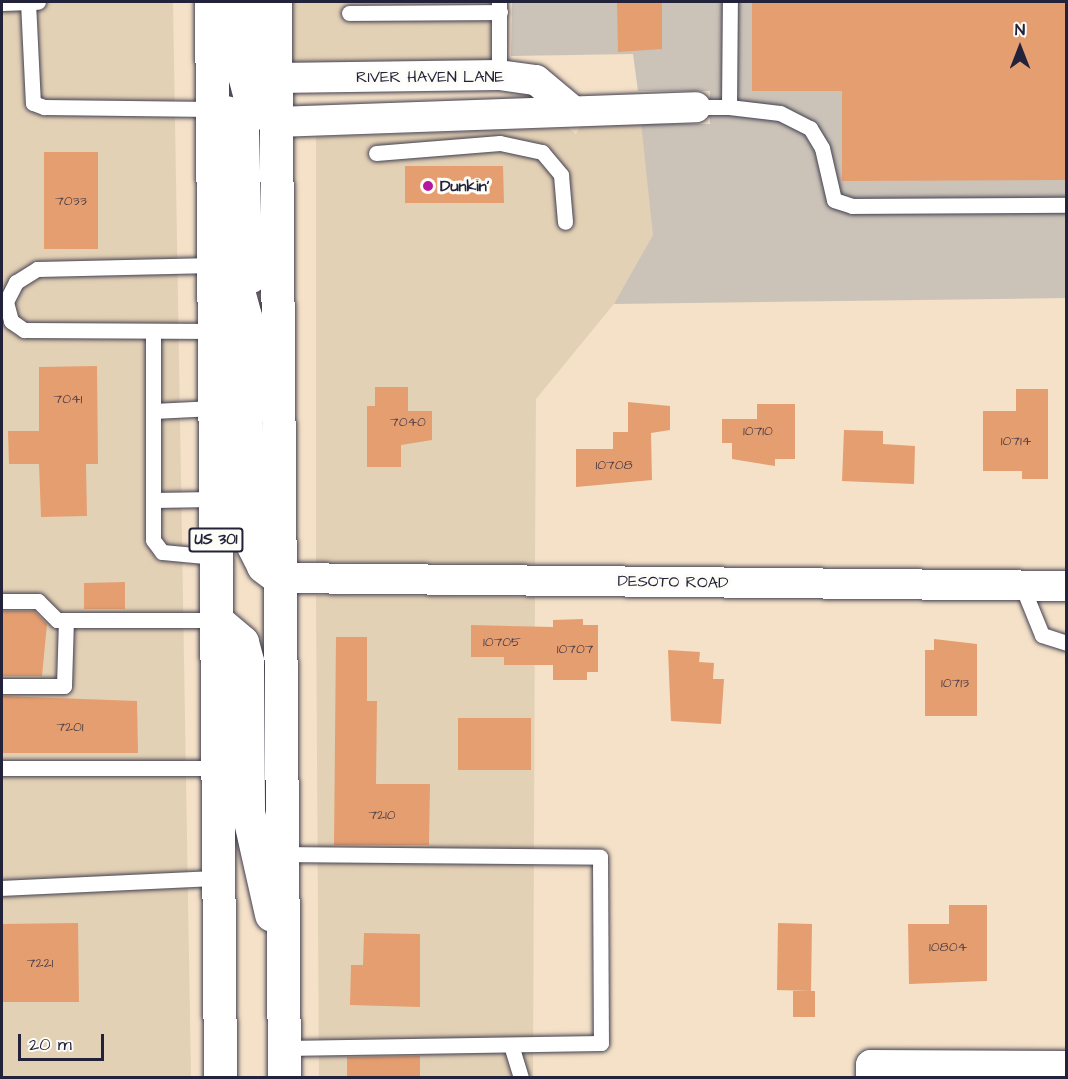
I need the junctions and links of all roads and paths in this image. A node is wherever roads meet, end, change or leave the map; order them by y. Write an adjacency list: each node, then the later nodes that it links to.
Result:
1 (28, 2): 2 (lane); 7 (lane); 14 (lane)
2 (38, 2)
3 (212, 2): 14 (main road, US 301)
4 (243, 2): 16 (main road)
5 (275, 2): 11 (main road)
6 (730, 2): 13 (lane)
7 (2, 3)
8 (499, 7): 9 (lane); 10 (lane)
9 (349, 13)
10 (499, 75): 11 (street, RIVER HAVEN LANE); 15 (street, RIVER HAVEN LANE)
11 (276, 78): 16 (main road)
12 (696, 107): 13 (lane); 15 (street)
13 (729, 107): 19 (lane)
14 (212, 109): 18 (main road, US 301); 24 (main road)
15 (573, 111): 16 (street)
16 (276, 122): 24 (main road)
17 (376, 153): 20 (lane)
18 (213, 195): 21 (main road, US 301); 22 (main road)
19 (1066, 205)
20 (565, 222)
21 (214, 266): 22 (main road, US 301); 23 (lane)
22 (229, 331): 23 (lane); 25 (main road, US 301); 30 (main road)
23 (153, 332): 26 (lane)
24 (278, 360): 30 (main road)
25 (214, 408): 26 (lane); 27 (main road, US 301)
26 (153, 411): 28 (lane)
27 (215, 499): 28 (lane); 29 (main road, US 301)
28 (153, 500): 29 (lane)
29 (216, 557): 35 (main road, US 301)
30 (279, 578): 31 (street, DESOTO ROAD); 40 (main road)
31 (1022, 586): 32 (street, DESOTO ROAD); 36 (lane)
32 (1066, 586)
33 (2, 601): 34 (lane)
34 (66, 620): 35 (lane); 37 (lane)
35 (216, 621): 39 (main road, US 301); 43 (main road)
36 (1066, 643)
37 (2, 686)
38 (2, 768): 39 (lane)
39 (217, 768): 41 (main road, US 301)
40 (282, 854): 43 (main road); 44 (lane)
41 (218, 878): 42 (lane); 47 (main road, US 301)
42 (2, 888)
43 (282, 944): 45 (main road)
44 (511, 1045): 45 (lane); 48 (lane)
45 (284, 1063)
46 (1066, 1066): 49 (street)
47 (220, 1077)
48 (521, 1077)
49 (871, 1077)

